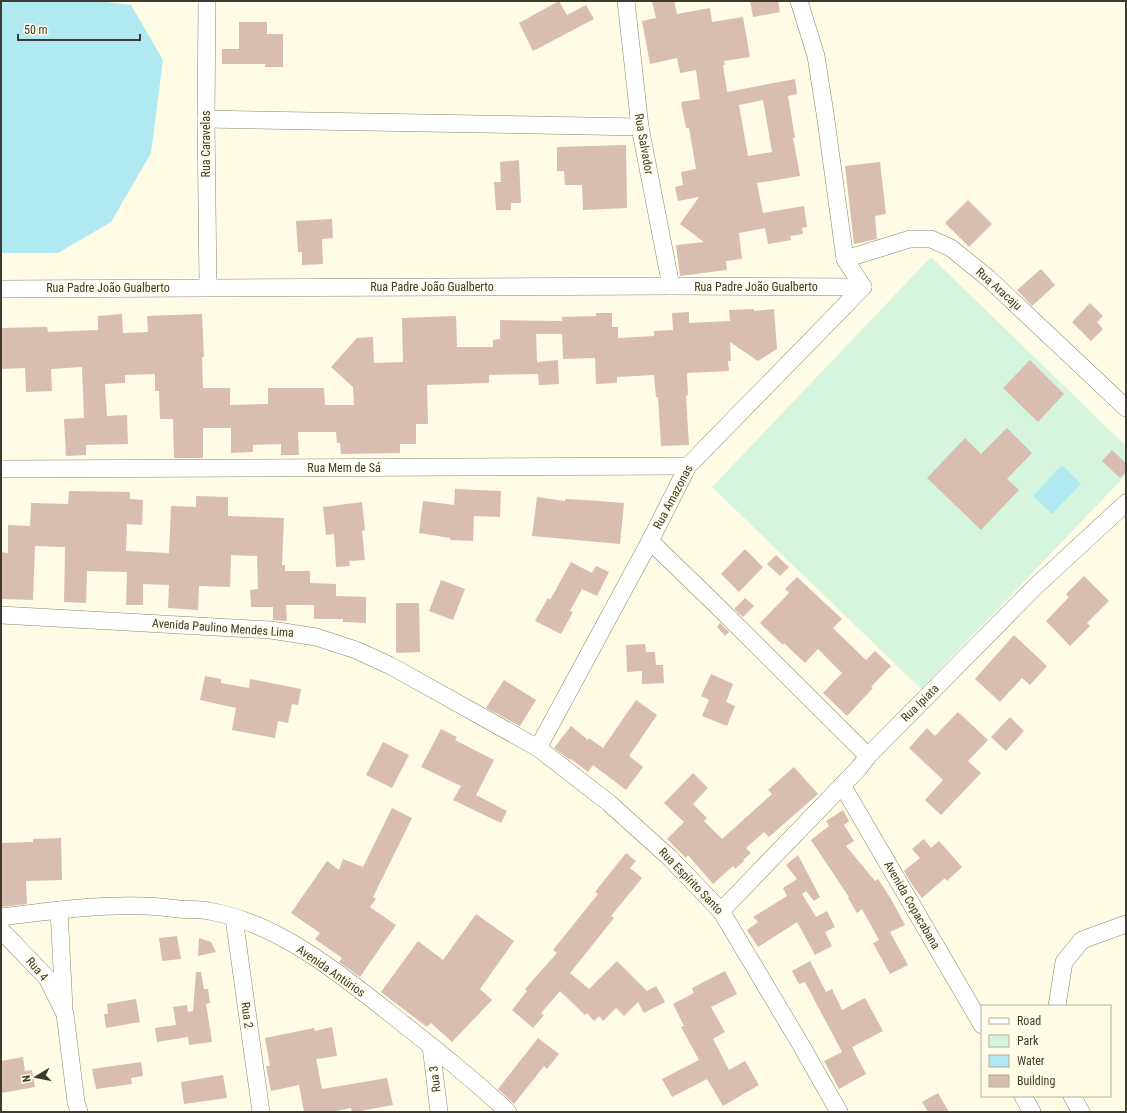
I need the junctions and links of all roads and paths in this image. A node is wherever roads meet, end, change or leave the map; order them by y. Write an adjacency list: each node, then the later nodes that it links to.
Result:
1 (207, 1): 4 (street, Rua Caravelas)
2 (626, 1): 5 (street, Rua Salvador)
3 (799, 1): 6 (street)
4 (206, 119): 5 (street); 8 (street, Rua Caravelas)
5 (640, 126): 7 (street, Rua Salvador)
6 (845, 259): 9 (street); 11 (street, Rua Aracaju)
7 (671, 286): 8 (street, Rua Padre João Gualberto); 9 (street, Rua Padre João Gualberto)
8 (208, 287): 10 (street, Rua Padre João Gualberto)
9 (863, 287): 12 (street, Rua Amazonas)
10 (1, 289)
11 (1126, 408)
12 (688, 466): 13 (street, Rua Mem de Sá); 15 (street, Rua Amazonas)
13 (1, 469)
14 (1126, 503): 18 (street, Rua Ipiata)
15 (650, 540): 17 (street, Rua Amazonas); 18 (street)
16 (1, 615): 17 (street, Avenida Paulino Mendes Lima)
17 (538, 748): 21 (street, Rua Espírito Santo)
18 (868, 756): 19 (street, Rua Ipiata)
19 (842, 785): 21 (street, Rua Ipiata); 28 (street, Avenida Copacabana)
20 (59, 910): 22 (street, Avenida Antúrios); 23 (street, Avenida Antúrios); 27 (street, Rua 4)
21 (721, 911): 36 (street, Rua Espírito Santo)
22 (1, 917)
23 (234, 918): 29 (street, Avenida Antúrios); 33 (street, Rua 2)
24 (1126, 924): 26 (street)
25 (1, 930): 27 (street, Rua 4)
26 (1057, 1005)
27 (65, 1014): 32 (street, Rua 4)
28 (981, 1023)
29 (431, 1046): 34 (street, Rua 3); 35 (street, Avenida Antúrios)
30 (1024, 1097): 37 (street)
31 (1073, 1097): 38 (street)
32 (79, 1112)
33 (261, 1112)
34 (439, 1112)
35 (508, 1112)
36 (839, 1112)
37 (1032, 1112)
38 (1081, 1112)

